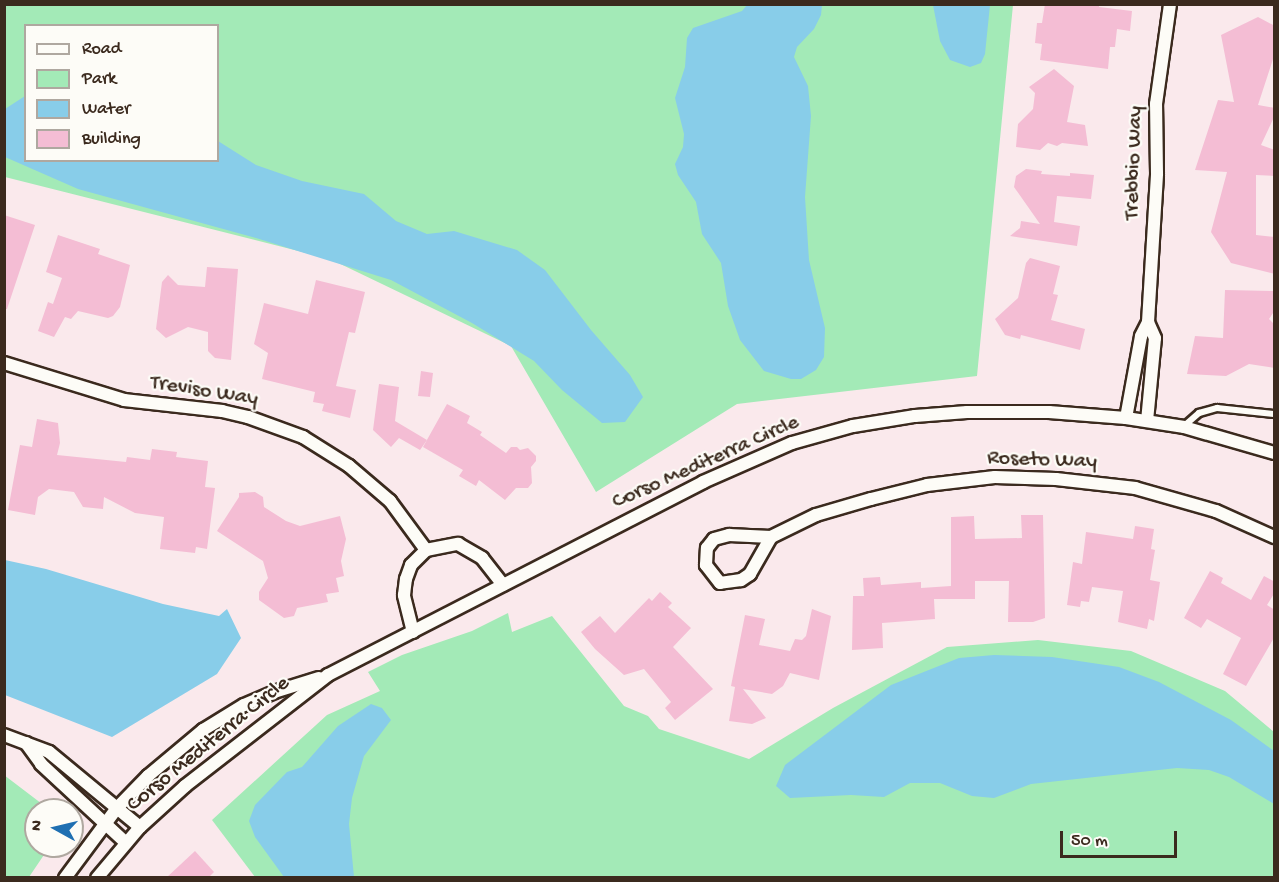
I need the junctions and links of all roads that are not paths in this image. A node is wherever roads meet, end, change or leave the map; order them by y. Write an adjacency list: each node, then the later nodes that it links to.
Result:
1 (1170, 4): 2 (street, Trebbio Way)
2 (1148, 322): 5 (street, Trebbio Way); 6 (street, Trebbio Way)
3 (4, 363): 11 (street, Treviso Way)
4 (1275, 414): 7 (lane)
5 (1125, 418): 6 (street, Corso Mediterra Circle); 12 (street, Corso Mediterra Circle)
6 (1147, 421): 7 (street, Corso Mediterra Circle)
7 (1184, 427): 8 (street, Corso Mediterra Circle)
8 (1275, 453)
9 (771, 537): 9 (street, Roseto Way); 10 (street, Roseto Way)
10 (1275, 537)
11 (426, 550): 12 (street); 13 (street)
12 (503, 585): 13 (street, Corso Mediterra Circle)
13 (413, 632): 14 (street, Corso Mediterra Circle)
14 (328, 675): 17 (street, Corso Mediterra Circle); 19 (street, Corso Mediterra Circle)
15 (4, 735): 16 (street)
16 (26, 743): 17 (street); 18 (street)
17 (117, 808): 18 (street, Corso Mediterra Circle); 19 (street)
18 (105, 824): 20 (street); 21 (street, Corso Mediterra Circle)
19 (140, 827): 20 (street, Corso Mediterra Circle)
20 (126, 843): 22 (street, Corso Mediterra Circle)
21 (65, 878)
22 (97, 878)

